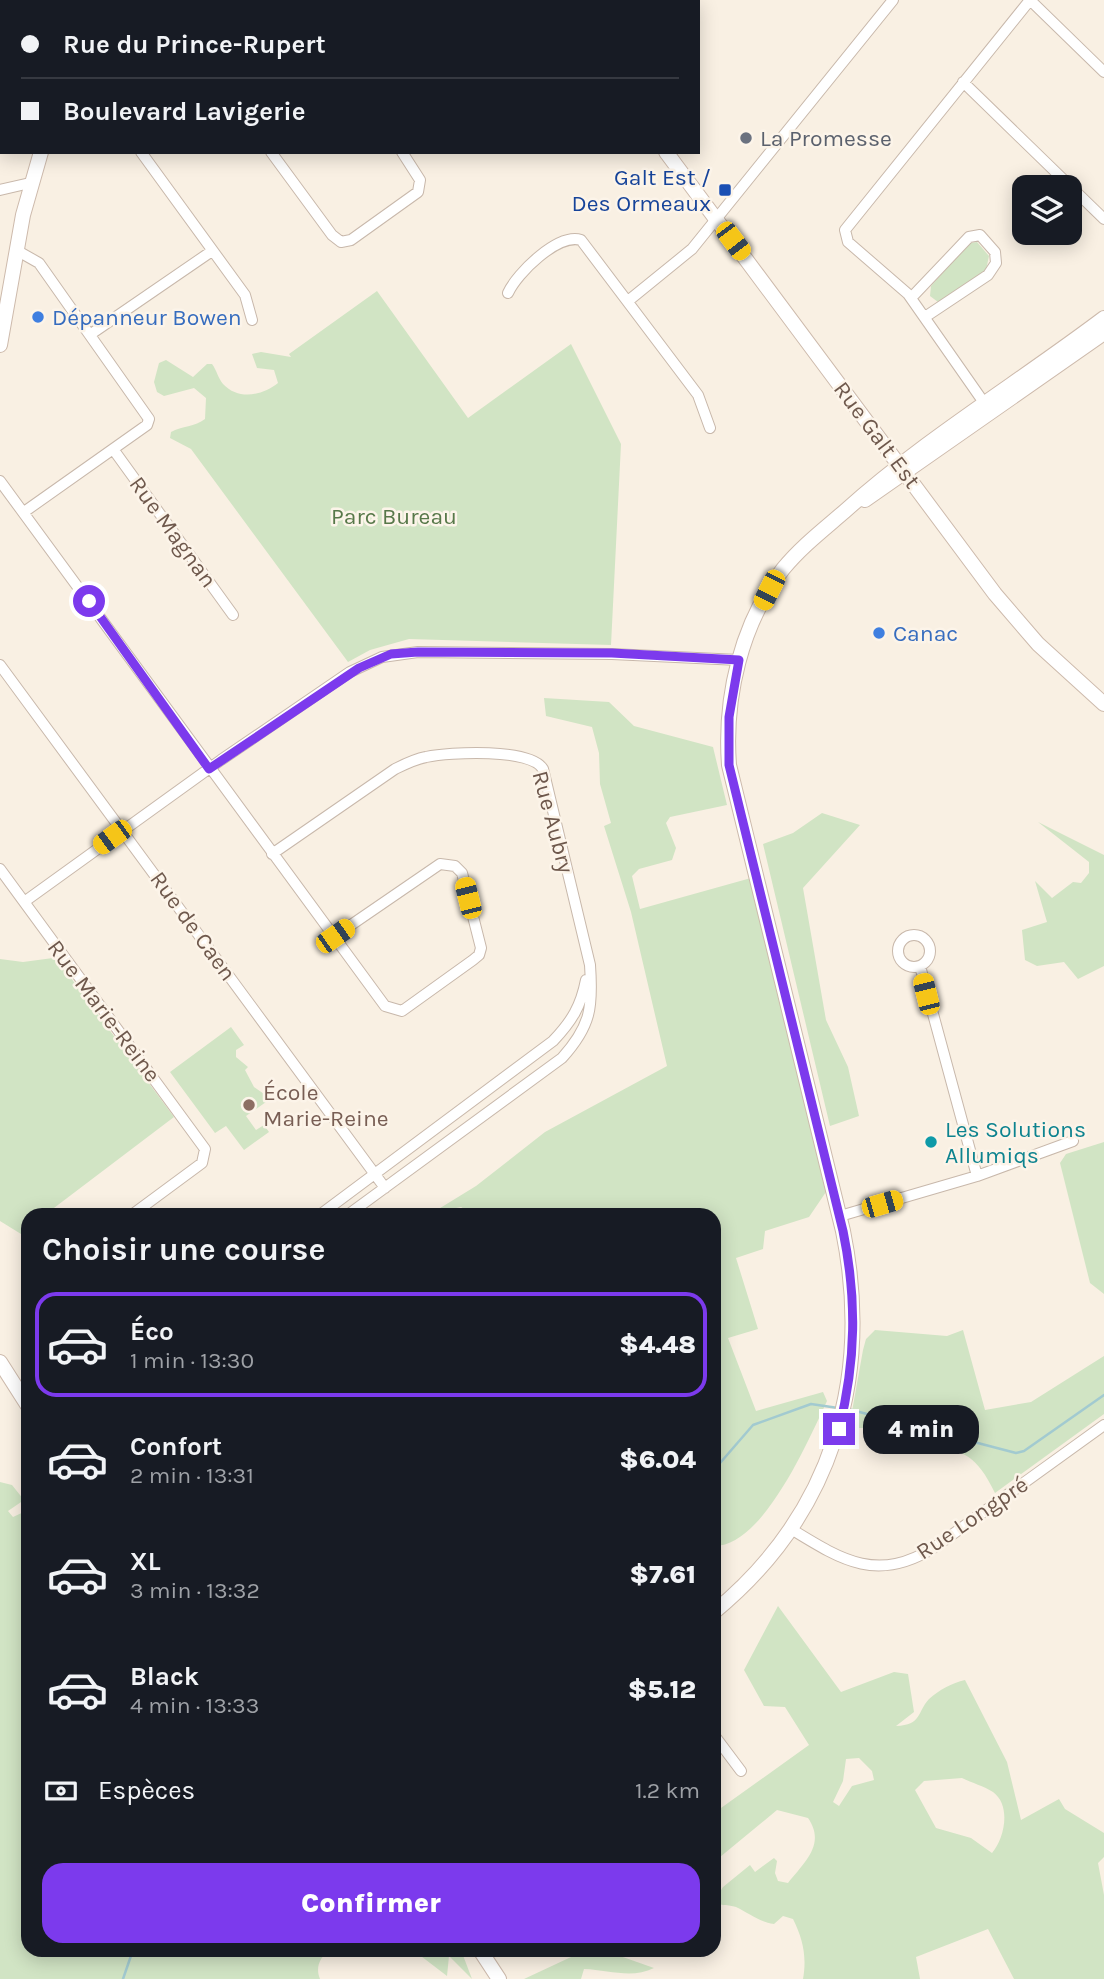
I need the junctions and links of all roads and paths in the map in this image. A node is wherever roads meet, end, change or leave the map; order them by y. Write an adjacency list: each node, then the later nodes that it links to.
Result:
1 (893, 0): 12 (street)
2 (1030, 0): 3 (street); 4 (street)
3 (1104, 72)
4 (963, 82): 13 (street); 17 (street)
5 (40, 154): 10 (street)
6 (142, 154): 15 (street)
7 (272, 154): 8 (street)
8 (403, 154)
9 (667, 154): 12 (street, Rue Galt Est)
10 (30, 183): 11 (street); 14 (street)
11 (0, 190)
12 (716, 219): 18 (street); 28 (street, Rue Galt Est)
13 (1104, 219)
14 (16, 250): 23 (street); 24 (street)
15 (212, 251): 21 (street); 23 (street)
16 (508, 293): 18 (street)
17 (911, 298): 19 (street); 19 (street)
18 (628, 301): 26 (street)
19 (925, 317): 25 (street)
20 (1104, 318): 25 (street)
21 (252, 320)
22 (1104, 333): 25 (street)
23 (91, 334): 27 (street)
24 (0, 345)
25 (989, 408): 28 (street)
26 (710, 428)
27 (113, 449): 30 (street); 31 (street, Rue Magnan)
28 (902, 469): 32 (street); 34 (street, Rue Galt Est)
29 (0, 481): 30 (street)
30 (24, 512): 35 (street)
31 (233, 615)
32 (739, 660): 35 (street); 50 (street)
33 (0, 665): 36 (street, Rue de Caen)
34 (1104, 704)
35 (209, 769): 36 (street); 37 (street)
36 (122, 830): 39 (street); 44 (street, Rue de Caen)
37 (272, 854): 40 (street); 41 (street, Rue Aubry)
38 (0, 869): 39 (street, Rue Marie-Reine)
39 (24, 902): 47 (street, Rue Marie-Reine)
40 (335, 936): 40 (street)
41 (590, 965): 44 (street, Rue Aubry); 46 (street, Rue Aubry)
42 (920, 966): 45 (street)
43 (1073, 1141): 45 (street)
44 (375, 1175): 46 (street, Rue de Caen); 48 (street, Rue Aubry)
45 (977, 1176): 50 (street)
46 (385, 1188): 49 (street, Rue Aubry)
47 (141, 1208)
48 (329, 1208)
49 (357, 1208)
50 (840, 1216): 54 (street)
51 (0, 1362): 52 (street)
52 (21, 1395)
53 (1104, 1425): 54 (street, Rue Longpré)
54 (792, 1530): 55 (street)
55 (721, 1606)
56 (721, 1744): 57 (street)
57 (741, 1771)
58 (485, 1957): 59 (street)
59 (499, 1979)

